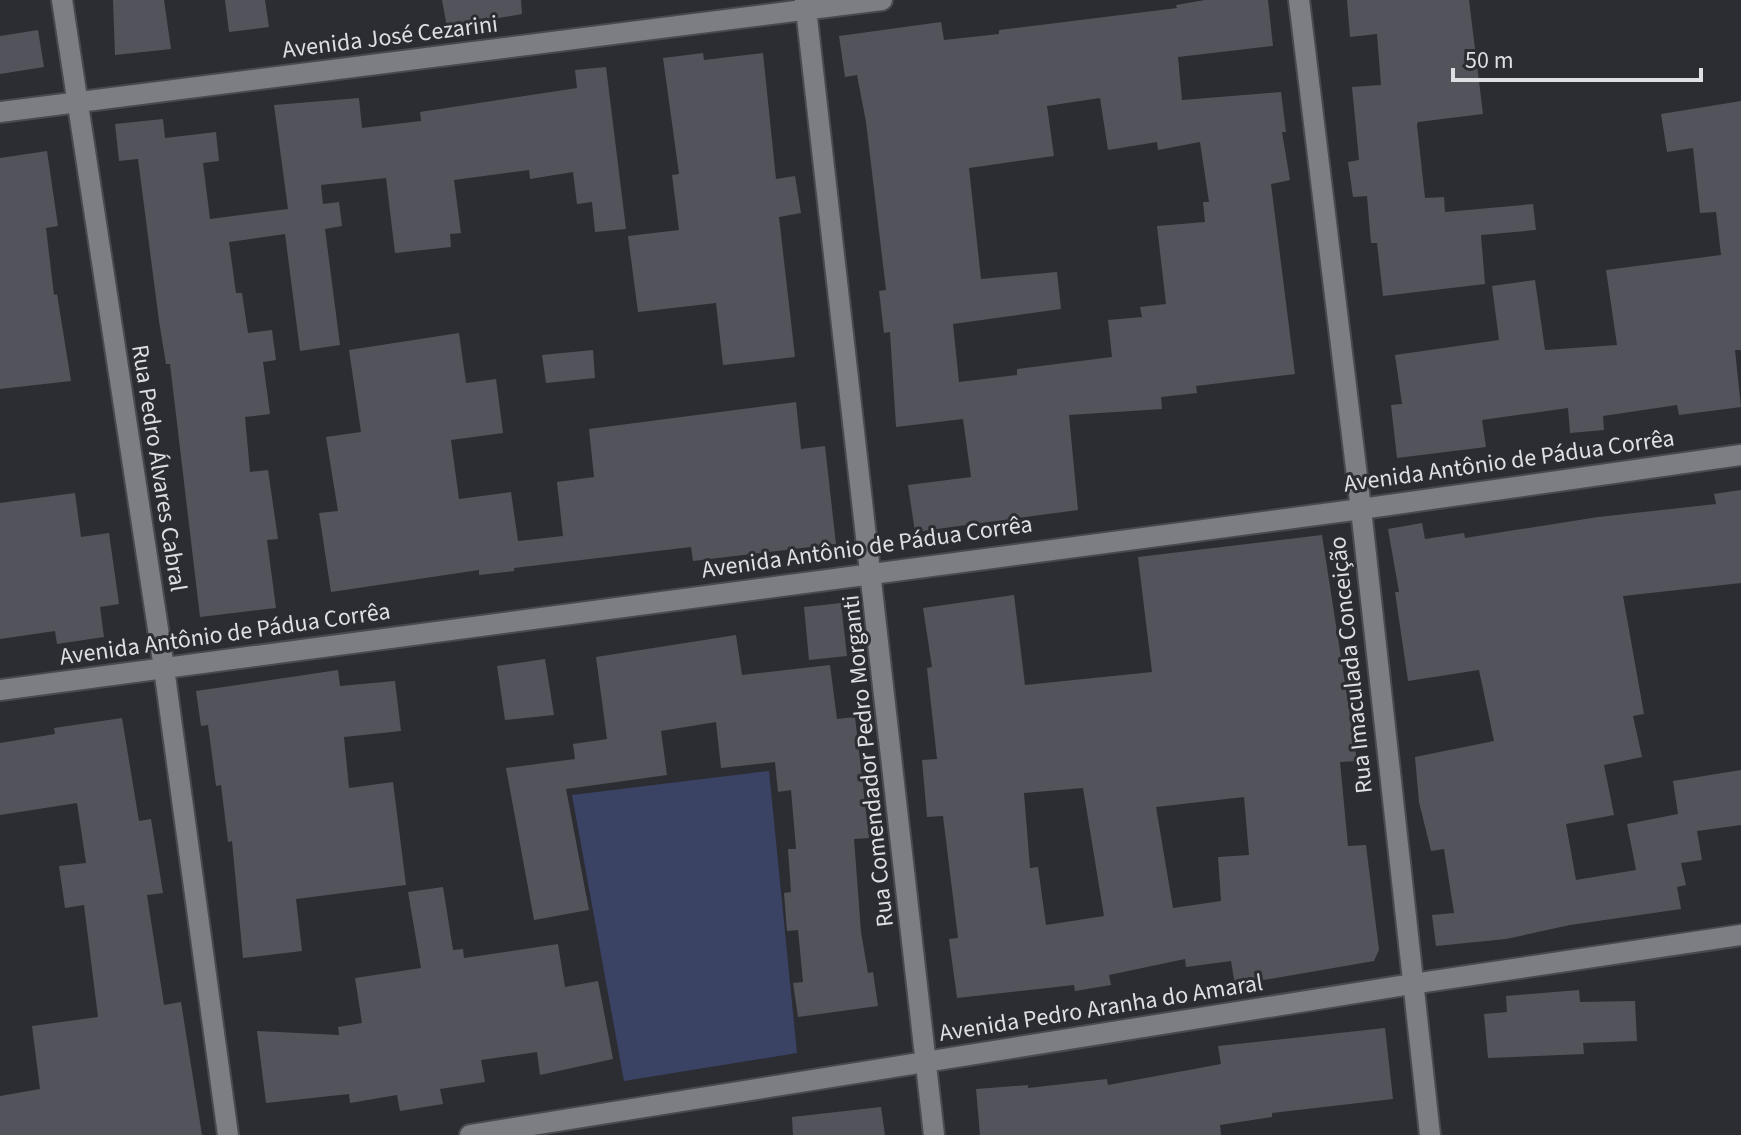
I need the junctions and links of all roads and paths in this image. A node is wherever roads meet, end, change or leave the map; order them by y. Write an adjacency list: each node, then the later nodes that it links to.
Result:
1 (62, 0): 5 (street, Rua Pedro Álvares Cabral)
2 (882, 0): 4 (street, Avenida José Cezarini)
3 (1299, 0): 8 (street, Rua Imaculada Conceição)
4 (806, 5): 5 (street, Avenida José Cezarini); 9 (street, Rua Comendador Pedro Morganti)
5 (77, 102): 6 (street, Avenida José Cezarini); 10 (street, Rua Pedro Álvares Cabral)
6 (0, 112)
7 (1741, 455): 8 (street, Avenida Antônio de Pádua Corrêa)
8 (1361, 509): 9 (street, Avenida Antônio de Pádua Corrêa); 13 (street, Rua Imaculada Conceição)
9 (873, 573): 10 (street, Avenida Antônio de Pádua Corrêa); 14 (street, Rua Comendador Pedro Morganti)
10 (164, 668): 11 (street, Avenida Antônio de Pádua Corrêa); 15 (street, Rua Pedro Álvares Cabral)
11 (0, 690)
12 (1741, 935): 13 (street, Avenida Pedro Aranha do Amaral)
13 (1412, 984): 14 (street, Avenida Pedro Aranha do Amaral); 18 (street, Rua Imaculada Conceição)
14 (927, 1063): 16 (street, Avenida Pedro Aranha do Amaral); 17 (street, Rua Comendador Pedro Morganti)
15 (228, 1135)
16 (470, 1135)
17 (934, 1135)
18 (1430, 1135)

